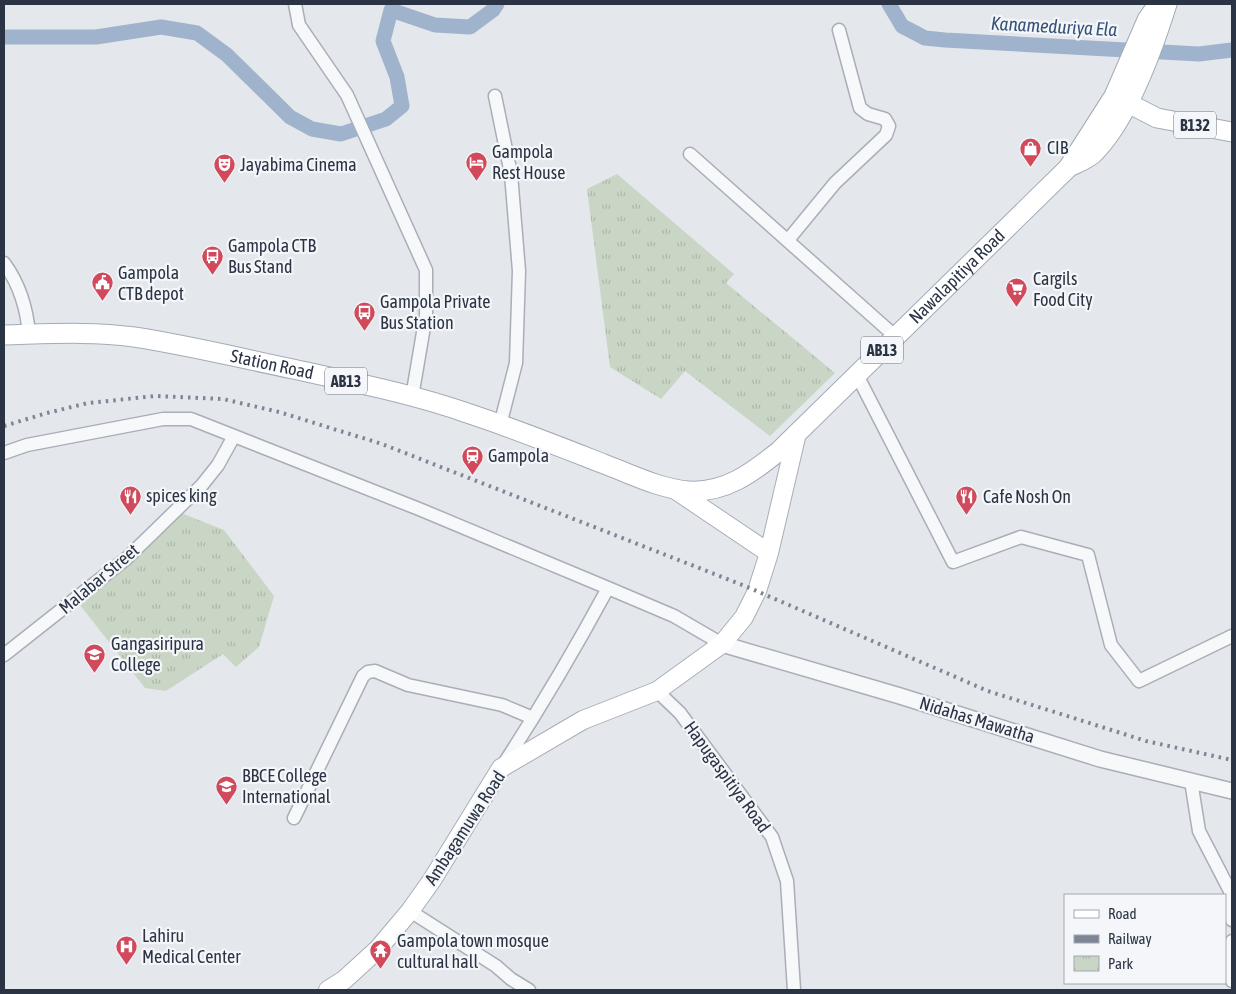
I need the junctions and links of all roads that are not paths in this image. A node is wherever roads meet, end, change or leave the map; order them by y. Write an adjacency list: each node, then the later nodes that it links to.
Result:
1 (295, 4): 16 (street)
2 (1158, 4): 4 (main road, Nawalapitiya Road / AB13)
3 (1167, 4): 4 (main road, Nawalapitiya Road / AB13)
4 (1153, 23): 7 (main road, Nawalapitiya Road / AB13)
5 (839, 30): 10 (street)
6 (494, 96): 17 (street)
7 (1117, 106): 8 (main road, B132); 14 (main road, Nawalapitiya Road / AB13)
8 (1232, 132)
9 (690, 154): 10 (street)
10 (788, 240): 14 (street)
11 (4, 263): 12 (street)
12 (29, 334): 13 (main road, Station Road / AB13); 16 (main road, Station Road / AB13)
13 (4, 335)
14 (896, 337): 15 (main road, Nawalapitiya Road / AB13)
15 (857, 376): 18 (main road, Nawalapitiya Road / AB13); 24 (street)
16 (412, 397): 17 (main road, Station Road / AB13)
17 (500, 425): 21 (main road, Station Road / AB13)
18 (797, 434): 21 (main road, Nawalapitiya Road / AB13); 22 (main road)
19 (234, 436): 20 (street); 23 (street); 26 (street, Malabar Street)
20 (4, 452)
21 (674, 488): 22 (main road)
22 (769, 553): 25 (main road)
23 (608, 588): 25 (street); 28 (street)
24 (1232, 636)
25 (722, 644): 27 (main road); 30 (street, Nidahas Mawatha)
26 (4, 654)
27 (657, 691): 29 (main road, Ambagamuwa Road); 39 (street, Hapugaspitiya Road)
28 (534, 718): 29 (street); 32 (street)
29 (500, 768): 33 (main road, Ambagamuwa Road)
30 (1191, 781): 31 (street, Nidahas Mawatha); 34 (street)
31 (1232, 791)
32 (294, 818)
33 (410, 911): 37 (main road, Ambagamuwa Road); 38 (street)
34 (1232, 920)
35 (1232, 942): 36 (street)
36 (1232, 981)
37 (328, 990)
38 (528, 990)
39 (794, 990)

